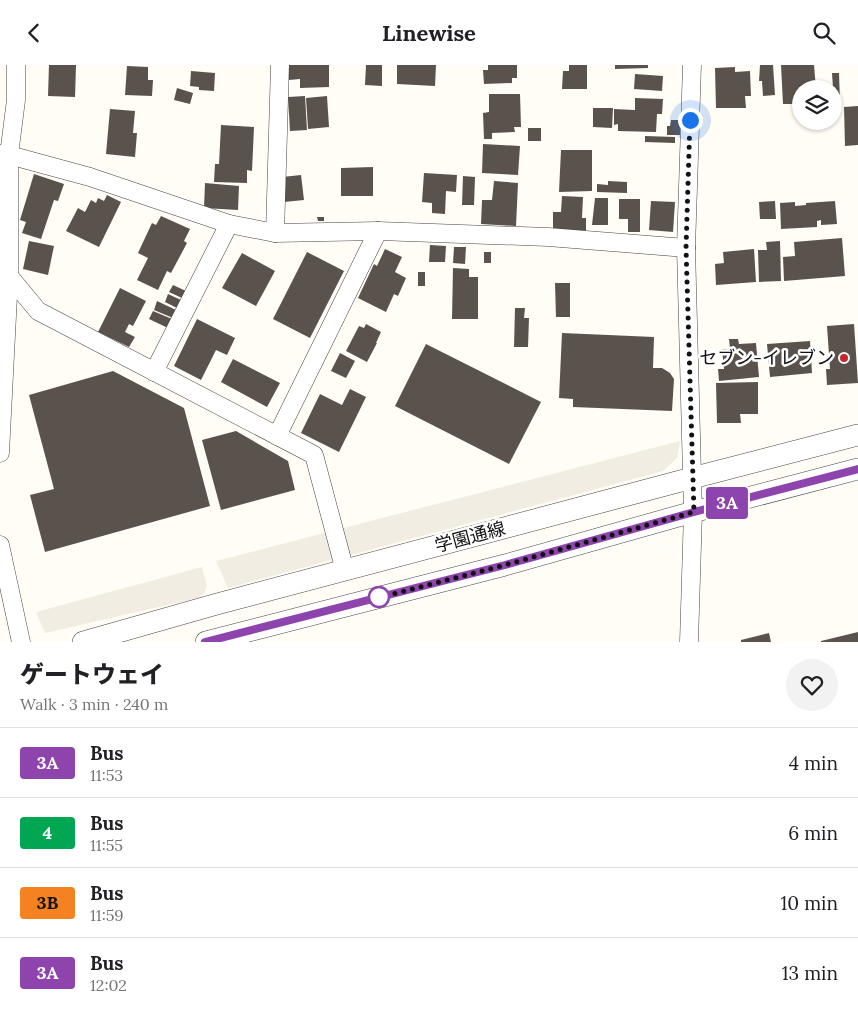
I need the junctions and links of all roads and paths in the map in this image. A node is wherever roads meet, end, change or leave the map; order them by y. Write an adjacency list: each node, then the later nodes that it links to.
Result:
1 (16, 65): 4 (street)
2 (280, 65): 7 (street)
3 (692, 65): 8 (street)
4 (4, 154): 5 (street); 9 (street)
5 (229, 224): 7 (street); 11 (street)
6 (378, 231): 7 (street); 8 (street); 13 (street)
7 (275, 233)
8 (686, 248): 16 (street)
9 (9, 276): 10 (street); 11 (street)
10 (4, 297): 14 (street)
11 (154, 372): 13 (street)
12 (858, 435): 16 (street, 学園通線)
13 (276, 436): 19 (street)
14 (0, 453)
15 (858, 469): 17 (street, 学園通線)
16 (692, 477): 17 (street); 19 (street, 学園通線)
17 (694, 512): 22 (street, 学園通線); 23 (street)
18 (0, 545): 20 (street)
19 (345, 571): 21 (street, 学園通線)
20 (21, 642)
21 (84, 642)
22 (206, 642)
23 (689, 642)

